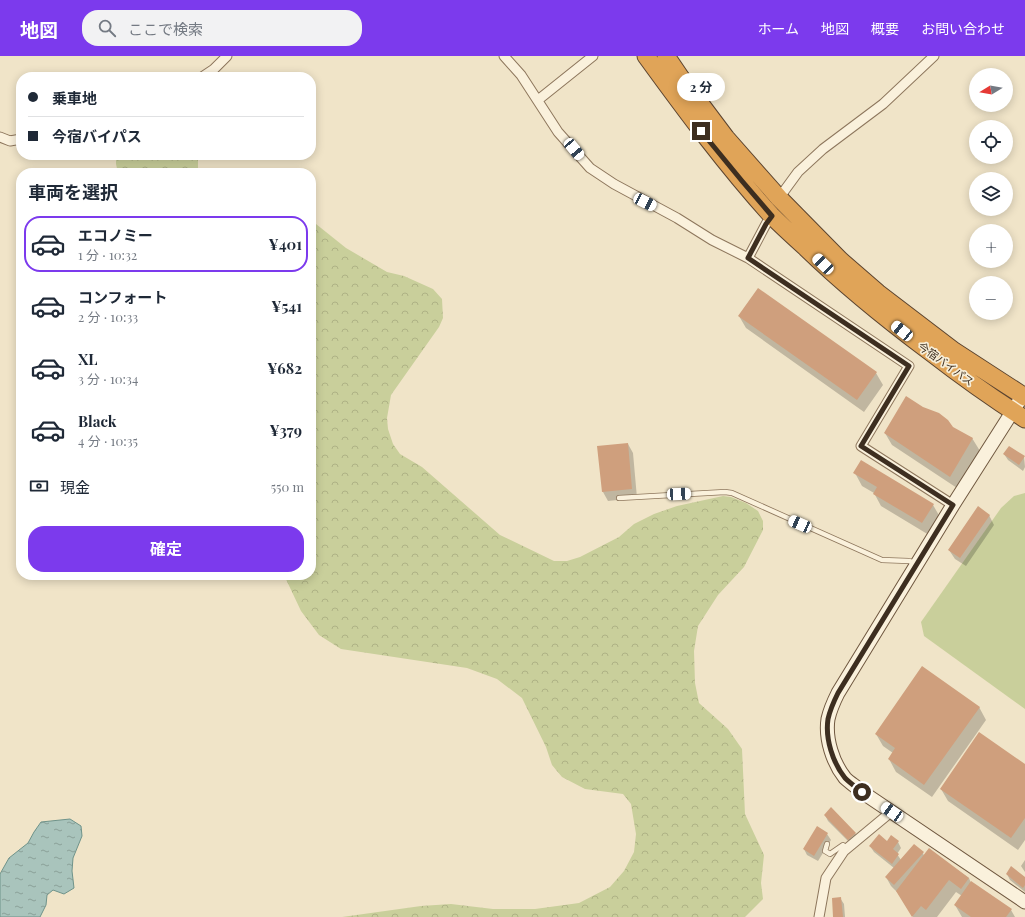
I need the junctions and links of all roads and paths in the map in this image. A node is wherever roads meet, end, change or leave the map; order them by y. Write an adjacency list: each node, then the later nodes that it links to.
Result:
1 (227, 56): 7 (street)
2 (504, 56): 8 (street)
3 (593, 56): 8 (street)
4 (646, 56): 12 (highway, 今宿バイパス)
5 (666, 56): 11 (highway, 今宿バイパス)
6 (934, 56): 11 (street)
7 (210, 72)
8 (538, 100): 13 (street)
9 (0, 137): 10 (street)
10 (16, 139)
11 (779, 198): 14 (highway, 今宿バイパス)
12 (772, 216): 13 (street); 15 (highway, 今宿バイパス)
13 (748, 258): 17 (street)
14 (1024, 396): 15 (street)
15 (1019, 416): 17 (street)
16 (619, 498): 18 (lane)
17 (953, 505): 18 (street)
18 (917, 564): 19 (street)
19 (892, 812): 21 (street); 22 (street)
20 (827, 844): 21 (lane)
21 (847, 849): 23 (street)
22 (1025, 902)
23 (819, 917)

